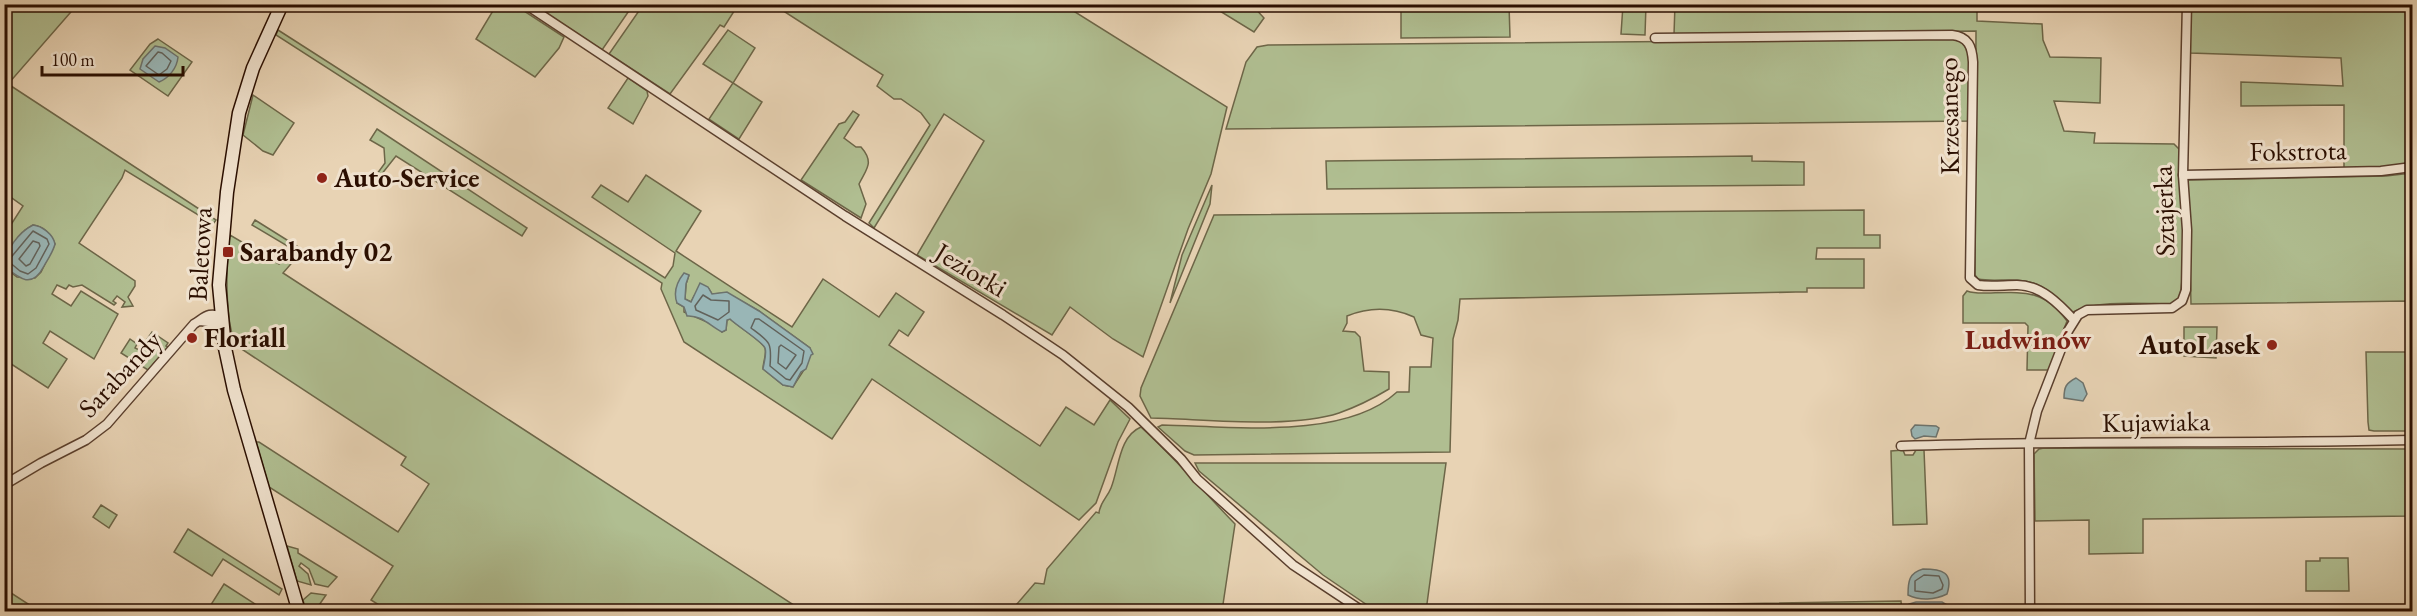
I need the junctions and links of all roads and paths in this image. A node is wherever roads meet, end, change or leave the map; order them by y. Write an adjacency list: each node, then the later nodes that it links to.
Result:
1 (282, 4): 7 (street, Baletowa)
2 (525, 4): 14 (street, Jeziorki)
3 (2187, 4): 6 (street, Sztajerka)
4 (1655, 38): 8 (street, Krzesanego)
5 (2412, 167): 6 (street, Fokstrota)
6 (2183, 175): 8 (street, Sztajerka)
7 (222, 318): 12 (street, Sarabandy); 13 (street, Baletowa)
8 (2074, 320): 10 (street)
9 (2412, 440): 10 (street, Kujawiaka)
10 (2029, 444): 11 (street, Kujawiaka); 15 (street)
11 (1901, 447)
12 (4, 485)
13 (299, 612)
14 (1364, 612)
15 (2030, 612)

